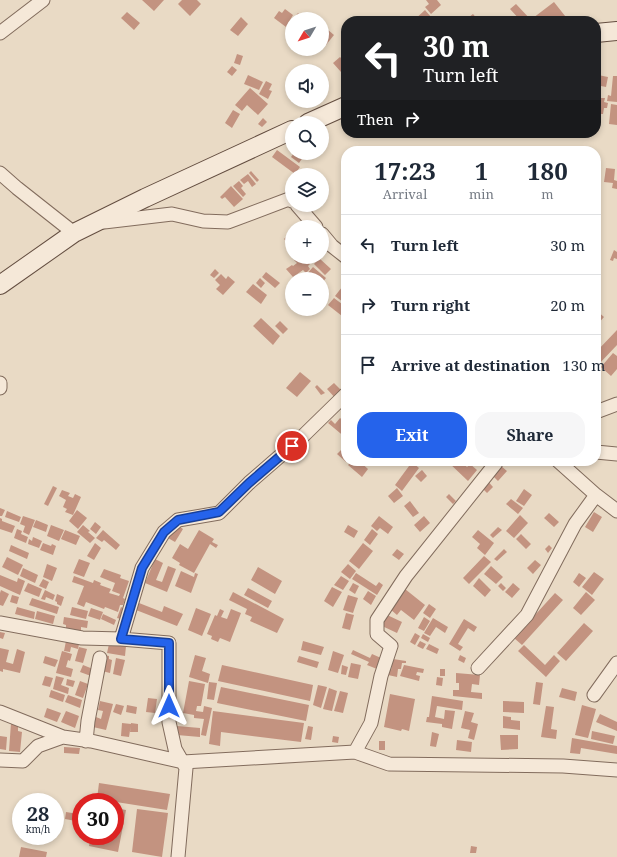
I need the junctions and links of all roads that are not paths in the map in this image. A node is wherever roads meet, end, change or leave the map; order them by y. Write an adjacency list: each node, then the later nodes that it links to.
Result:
1 (43, 0): 3 (street)
2 (617, 31): 4 (street)
3 (0, 32)
4 (601, 33)
5 (341, 108): 6 (street)
6 (324, 116)
7 (285, 133): 12 (street)
8 (0, 173): 13 (street)
9 (285, 201): 12 (street)
10 (303, 212): 11 (street)
11 (310, 220)
12 (95, 223): 13 (street)
13 (74, 234): 16 (street)
14 (329, 242): 15 (street)
15 (341, 252)
16 (0, 285)
17 (0, 383): 18 (street)
18 (0, 388)
19 (341, 399): 29 (street)
20 (617, 404): 21 (street)
21 (601, 410)
22 (601, 452): 23 (street)
23 (617, 454)
24 (493, 466): 37 (street)
25 (564, 466): 26 (street)
26 (596, 495): 27 (street); 32 (street)
27 (617, 511)
28 (0, 623): 29 (street)
29 (121, 639): 39 (street)
30 (100, 658): 36 (street)
31 (617, 663): 33 (street)
32 (478, 668)
33 (594, 695)
34 (0, 712): 35 (street)
35 (63, 737): 36 (street); 38 (street)
36 (86, 741): 39 (street)
37 (355, 752): 39 (street); 40 (street)
38 (0, 760)
39 (183, 762): 41 (street)
40 (617, 770)
41 (178, 857)

